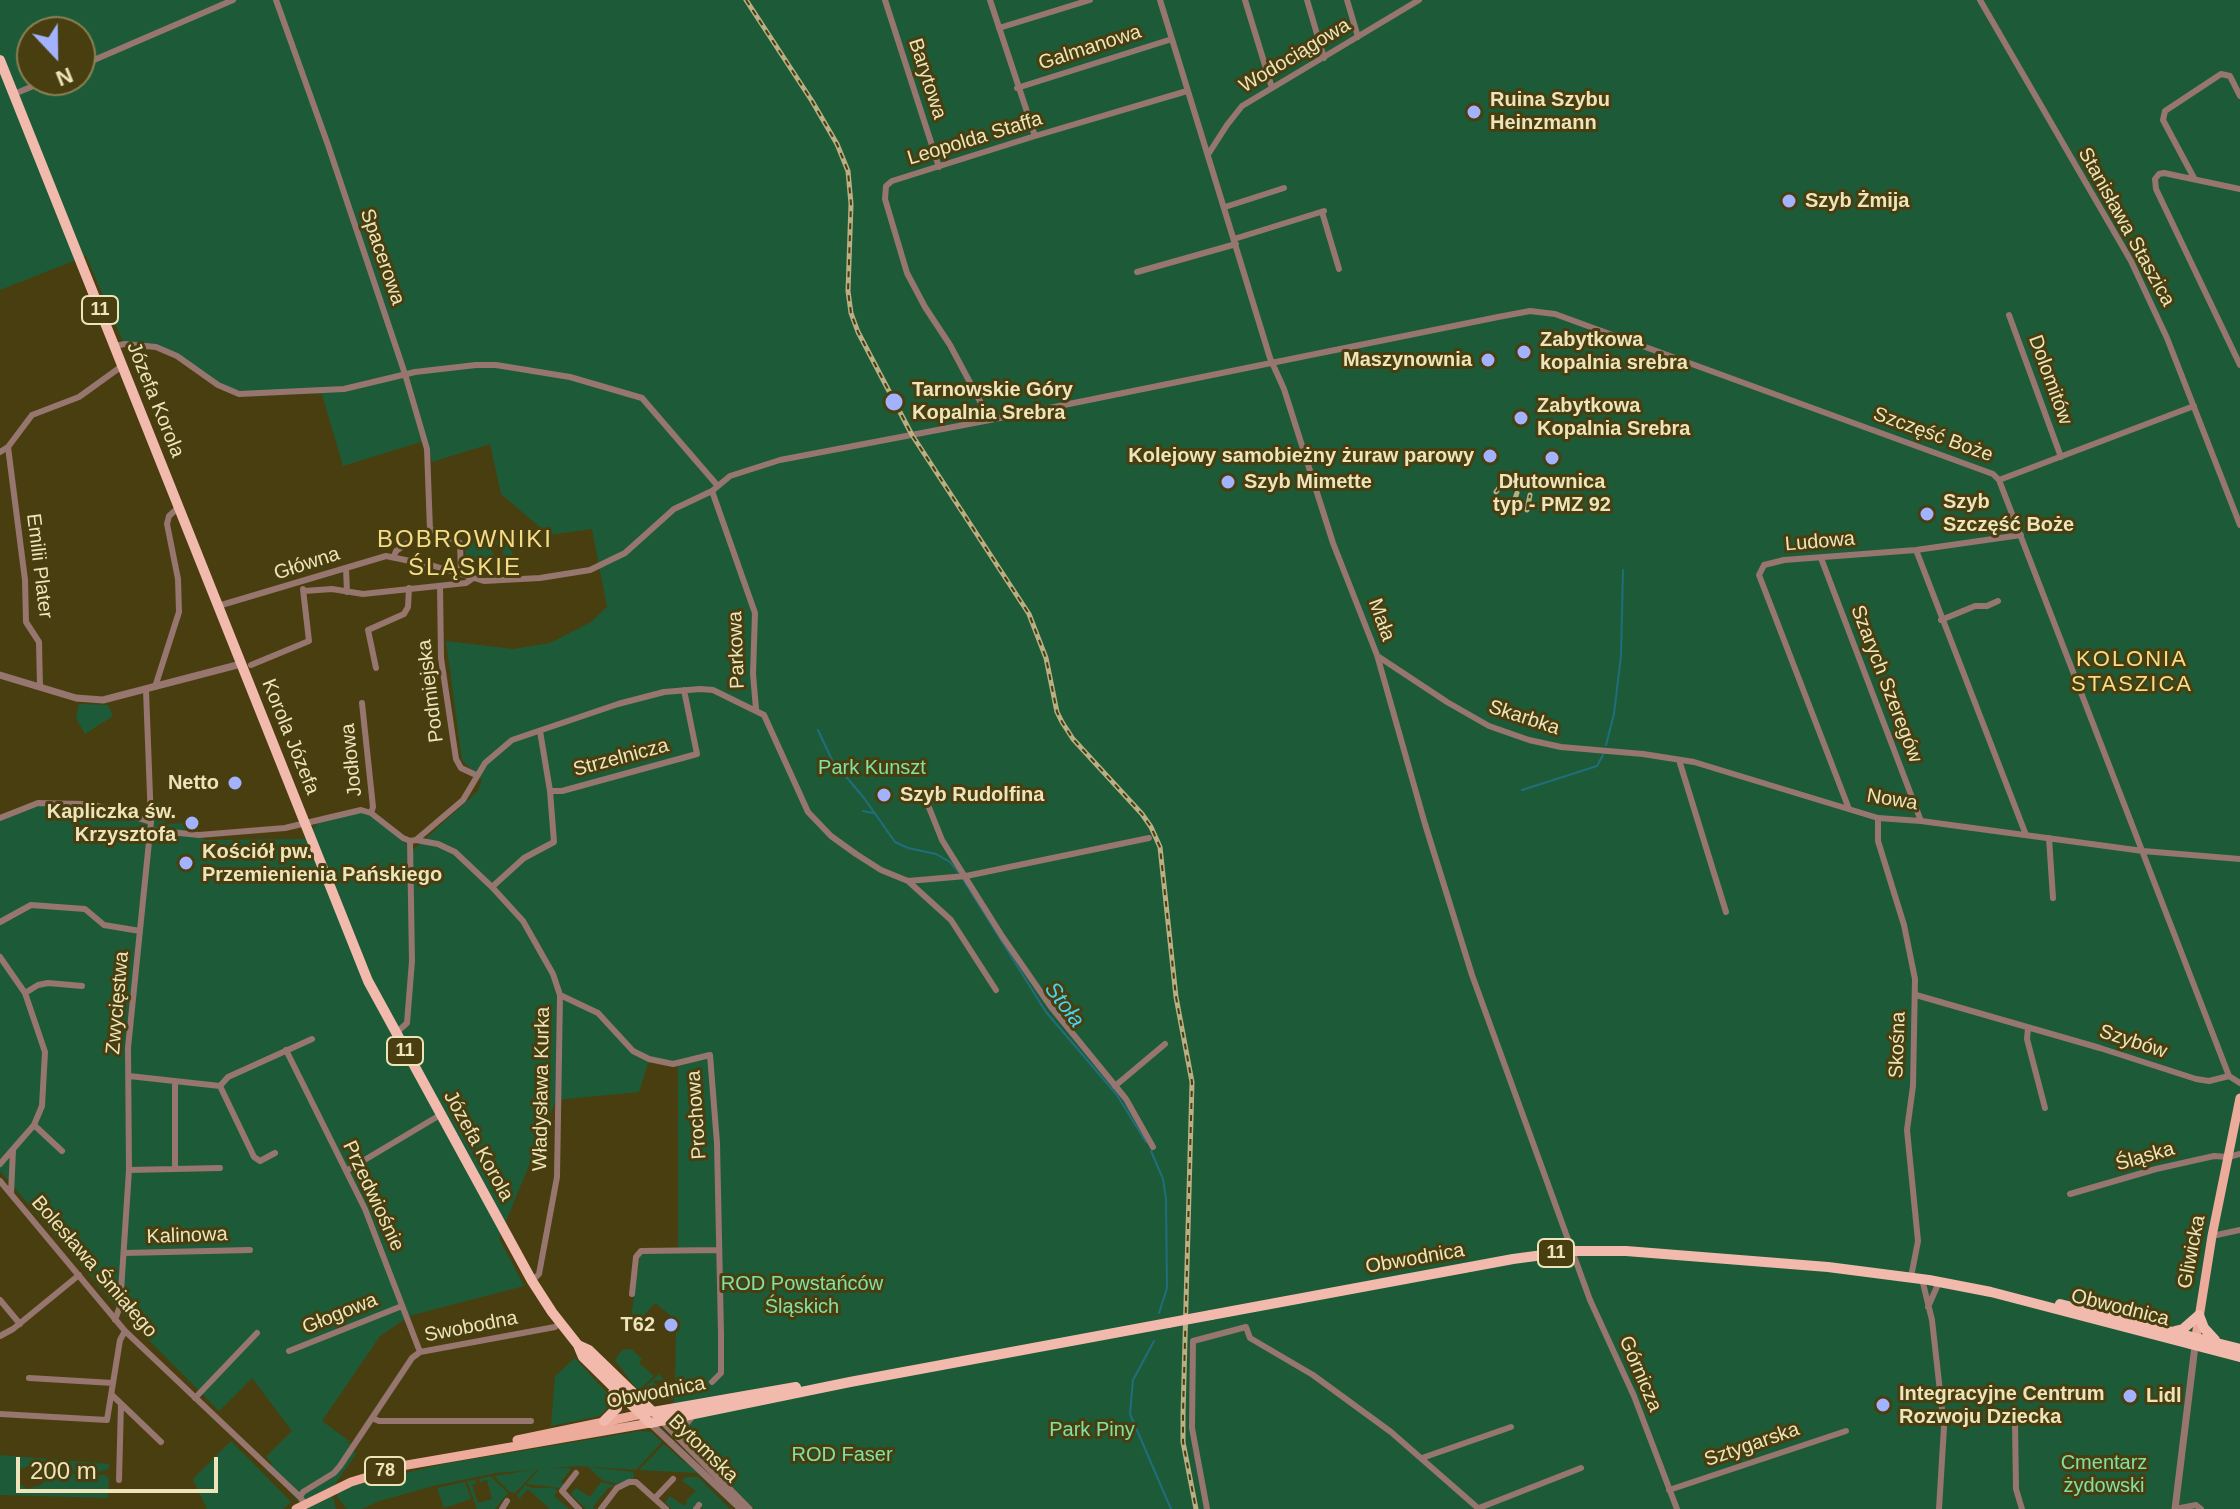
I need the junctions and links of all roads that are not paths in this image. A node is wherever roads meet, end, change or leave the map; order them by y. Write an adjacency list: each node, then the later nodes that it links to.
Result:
1 (233, 0): 16 (street)
2 (276, 0): 38 (street, Spacerowa)
3 (885, 0): 25 (street, Barytowa)
4 (990, 0): 12 (street)
5 (1090, 0): 12 (street)
6 (1160, 0): 14 (street, Mała)
7 (1245, 0): 19 (street)
8 (1307, 0): 15 (street)
9 (1347, 0): 13 (street)
10 (1980, 0): 39 (street, Stanisława Staszica)
11 (1415, 1): 13 (street, Wodociągowa)
12 (999, 28): 18 (street)
13 (1358, 37): 15 (street, Wodociągowa)
14 (1172, 39): 18 (street, Galmanowa); 20 (street, Mała)
15 (1324, 58): 19 (street, Wodociągowa)
16 (96, 59)
17 (0, 60): 21 (highway, Józefa Korola / 11)
18 (1017, 88): 23 (street)
19 (1272, 88): 24 (street, Wodociągowa)
20 (1187, 91): 23 (street, Leopolda Staffa); 24 (street, Mała)
21 (14, 94): 34 (highway, Józefa Korola / 11)
22 (2240, 96): 26 (street)
23 (1035, 136): 25 (street, Leopolda Staffa)
24 (1209, 153): 29 (street, Mała)
25 (939, 167): 40 (street, Leopolda Staffa)
26 (2194, 178): 28 (street); 36 (street)
27 (1284, 188): 29 (street)
28 (2240, 189)
29 (1225, 207): 30 (street, Mała)
30 (1235, 242): 31 (street); 32 (street); 35 (street, Mała)
31 (1339, 269)
32 (1137, 272)
33 (2009, 315): 43 (street, Dolomitów)
34 (114, 346): 37 (highway, Józefa Korola / 11); 38 (street)
35 (1273, 362): 40 (street); 44 (street, Szczęść Boże); 64 (street, Mała)
36 (2240, 365)
37 (122, 366): 41 (street); 46 (highway, Józefa Korola / 11)
38 (405, 374): 45 (street); 48 (street, Spacerowa)
39 (2194, 406): 43 (street, Dolomitów); 47 (street, Stanisława Staszica)
40 (990, 420): 45 (street)
41 (8, 447): 42 (street); 68 (street, Emilii Plater)
42 (0, 452)
43 (2061, 457): 44 (street, Dolomitów)
44 (1999, 480): 49 (street, Szczęść Boże)
45 (714, 488): 55 (street, Główna); 74 (street, Parkowa)
46 (179, 507): 62 (highway, Józefa Korola / 11); 69 (street)
47 (2240, 525)
48 (430, 530): 51 (street); 54 (street)
49 (2021, 535): 50 (street, Ludowa); 94 (street, Szczęść Boże)
50 (1916, 550): 52 (street, Ludowa); 63 (street)
51 (394, 556): 53 (street, Główna); 54 (street, Główna)
52 (1821, 558): 72 (street, Ludowa); 84 (street, Szarych Szeregów)
53 (346, 568): 56 (street, Główna); 60 (street)
54 (461, 574): 55 (street, Główna)
55 (473, 578): 57 (street)
56 (300, 583): 59 (street); 62 (street, Główna)
57 (440, 586): 58 (street); 77 (street, Podmiejska)
58 (409, 588): 60 (street); 66 (street)
59 (304, 591): 60 (street); 65 (street)
60 (347, 592)
61 (1998, 601): 63 (street)
62 (218, 606): 65 (highway, Józefa Korola / 11)
63 (1941, 620): 89 (street)
64 (1377, 655): 76 (street, Skarbka); 142 (street, Mała)
65 (246, 664): 69 (street); 86 (highway, Korola Józefa / 11)
66 (376, 668)
67 (0, 675): 68 (street)
68 (40, 687): 70 (street)
69 (155, 687): 70 (street)
70 (146, 690): 85 (street, Zwycięstwa)
71 (684, 690): 74 (street); 75 (street); 78 (street, Strzelnicza)
72 (1806, 698): 80 (street, Nowa)
73 (362, 703): 81 (street, Jodłowa)
74 (756, 709): 97 (street, Parkowa)
75 (540, 731): 77 (street); 78 (street, Strzelnicza)
76 (1679, 760): 80 (street, Skarbka); 100 (street)
77 (476, 775): 87 (street)
78 (550, 791): 98 (street)
79 (926, 800): 96 (street)
80 (1849, 809): 83 (street, Nowa)
81 (371, 813): 86 (street); 92 (street)
82 (0, 818): 85 (street)
83 (1878, 818): 84 (street, Nowa); 108 (street, Skośna)
84 (1921, 821): 89 (street, Nowa)
85 (151, 822): 88 (street, Zwycięstwa)
86 (305, 825): 88 (street); 110 (highway, Józefa Korola / 11)
87 (432, 826): 92 (street); 93 (street)
88 (151, 830): 102 (street, Zwycięstwa)
89 (2026, 835): 91 (street, Nowa)
90 (1149, 838): 96 (street, Parkowa)
91 (2049, 838): 94 (street, Nowa); 99 (street)
92 (413, 840): 93 (street, Władysława Kurka); 110 (street)
93 (438, 844): 98 (street, Władysława Kurka)
94 (2143, 851): 95 (street, Nowa); 115 (street, Szczęść Boże)
95 (2240, 859)
96 (966, 876): 97 (street, Parkowa); 119 (street)
97 (908, 881): 105 (street)
98 (492, 887): 107 (street, Władysława Kurka)
99 (2053, 898)
100 (1726, 912)
101 (0, 922): 102 (street)
102 (140, 931): 114 (street, Zwycięstwa)
103 (0, 957): 106 (street)
104 (82, 986): 106 (street)
105 (996, 990)
106 (25, 993): 123 (street)
107 (560, 995): 141 (street, Prochowa); 146 (street, Władysława Kurka)
108 (1916, 995): 109 (street, Szybów); 145 (street, Skośna)
109 (2028, 1028): 115 (street, Szybów); 121 (street)
110 (396, 1033): 122 (highway, Józefa Korola / 11)
111 (312, 1039): 113 (street)
112 (1165, 1044): 119 (street)
113 (287, 1053): 118 (street); 134 (street, Przedwiośnie)
114 (129, 1076): 116 (street); 133 (street, Zwycięstwa)
115 (2229, 1076): 117 (street)
116 (175, 1081): 118 (street); 132 (street)
117 (2240, 1083)
118 (220, 1086): 127 (street)
119 (1115, 1086): 124 (street)
120 (2240, 1098): 129 (main road, Gliwicka)
121 (2045, 1108)
122 (440, 1115): 134 (street); 146 (highway, Józefa Korola / 11)
123 (34, 1125): 125 (street); 126 (street)
124 (1153, 1147)
125 (13, 1150): 130 (street); 136 (street)
126 (62, 1151)
127 (275, 1153)
128 (2240, 1154): 129 (street, Śląska)
129 (2229, 1157): 137 (street, Śląska); 139 (main road, Gliwicka)
130 (0, 1164)
131 (220, 1168): 132 (street)
132 (175, 1169): 133 (street)
133 (129, 1170): 143 (street, Zwycięstwa)
134 (346, 1171): 151 (street, Przedwiośnie)
135 (0, 1181): 136 (street, Bolesława Śmiałego)
136 (11, 1194): 144 (street, Bolesława Śmiałego)
137 (2070, 1194)
138 (2240, 1230): 139 (street)
139 (2212, 1236): 153 (main road, Gliwicka)
140 (250, 1250): 143 (street, Kalinowa)
141 (718, 1250): 149 (street); 169 (street, Prochowa)
142 (1573, 1251): 145 (highway, Obwodnica / 11); 170 (highway, Obwodnica / 11, bridge); 194 (street, Górnicza)
143 (125, 1253): 154 (street, Zwycięstwa)
144 (79, 1275): 154 (street, Bolesława Śmiałego); 156 (street)
145 (1917, 1278): 147 (highway, Obwodnica / 11); 152 (street, Skośna)
146 (532, 1281): 155 (highway, Józefa Korola / 11)
147 (1939, 1282): 148 (highway, Obwodnica / 11); 152 (street)
148 (1991, 1292): 158 (highway, Obwodnica / 11); 161 (highway, Obwodnica / 11)
149 (632, 1294)
150 (0, 1300): 156 (street)
151 (402, 1306): 165 (street, Głogowa); 166 (street, Przedwiośnie)
152 (1928, 1307): 208 (street, Skośna)
153 (2199, 1315): 158 (highway); 161 (main road, Gliwicka); 162 (highway)
154 (115, 1320): 157 (street, Bolesława Śmiałego)
155 (560, 1323): 163 (highway, Józefa Korola / 11); 166 (street, Swobodna)
156 (20, 1324): 160 (street)
157 (125, 1331): 171 (street); 174 (street, Bolesława Śmiałego)
158 (2174, 1331): 161 (highway, Obwodnica / 11)
159 (257, 1333): 174 (street)
160 (0, 1336)
161 (2196, 1342): 162 (highway, Obwodnica / 11); 167 (highway, Obwodnica / 11); 210 (street, Gliwicka)
162 (2220, 1344): 164 (highway, Obwodnica / 11)
163 (578, 1345): 172 (highway, Józefa Korola / 11); 180 (highway, Józefa Korola / 11)
164 (2240, 1349)
165 (289, 1351)
166 (420, 1352): 179 (street, Swobodna)
167 (2240, 1357)
168 (29, 1378): 171 (street)
169 (712, 1382)
170 (850, 1382): 178 (highway, Obwodnica / 11); 180 (highway, Obwodnica / 11)
171 (113, 1383): 173 (street)
172 (609, 1384): 177 (highway, Józefa Korola / 11); 182 (highway)
173 (111, 1395): 175 (street); 176 (street)
174 (195, 1398): 197 (street, Bolesława Śmiałego)
175 (121, 1404): 186 (street); 193 (street)
176 (0, 1414)
177 (641, 1414): 180 (highway, Bytomska / 11); 182 (main road, Obwodnica / 78)
178 (694, 1414): 180 (highway, Obwodnica / 11); 187 (street)
179 (372, 1418): 181 (street); 197 (street, Swobodna)
180 (655, 1419): 187 (street, Bytomska); 188 (main road, Obwodnica / 78); 203 (street, Bytomska)
181 (531, 1421)
182 (604, 1421): 188 (main road, Obwodnica / 78)
183 (2015, 1423): 209 (street)
184 (1511, 1427): 189 (street)
185 (1846, 1431): 194 (street, Sztygarska)
186 (161, 1442)
187 (687, 1445): 204 (street, Bytomska)
188 (471, 1452): 197 (main road, Obwodnica / 78)
189 (1422, 1458): 198 (street); 205 (street)
190 (1581, 1468): 198 (street)
191 (576, 1473): 200 (street)
192 (673, 1479): 195 (street)
193 (119, 1480)
194 (1669, 1490): 207 (street, Górnicza)
195 (655, 1498): 201 (street); 202 (street)
196 (507, 1501): 199 (street)
197 (300, 1503)
198 (1478, 1508): 206 (street)
199 (502, 1509)
200 (579, 1509)
201 (601, 1509)
202 (666, 1509)
203 (741, 1509)
204 (749, 1509)
205 (1207, 1509)
206 (1466, 1509)
207 (1677, 1509)
208 (1939, 1509)
209 (2022, 1509)
210 (2175, 1509): 211 (street, Gliwicka)
211 (2201, 1509)

